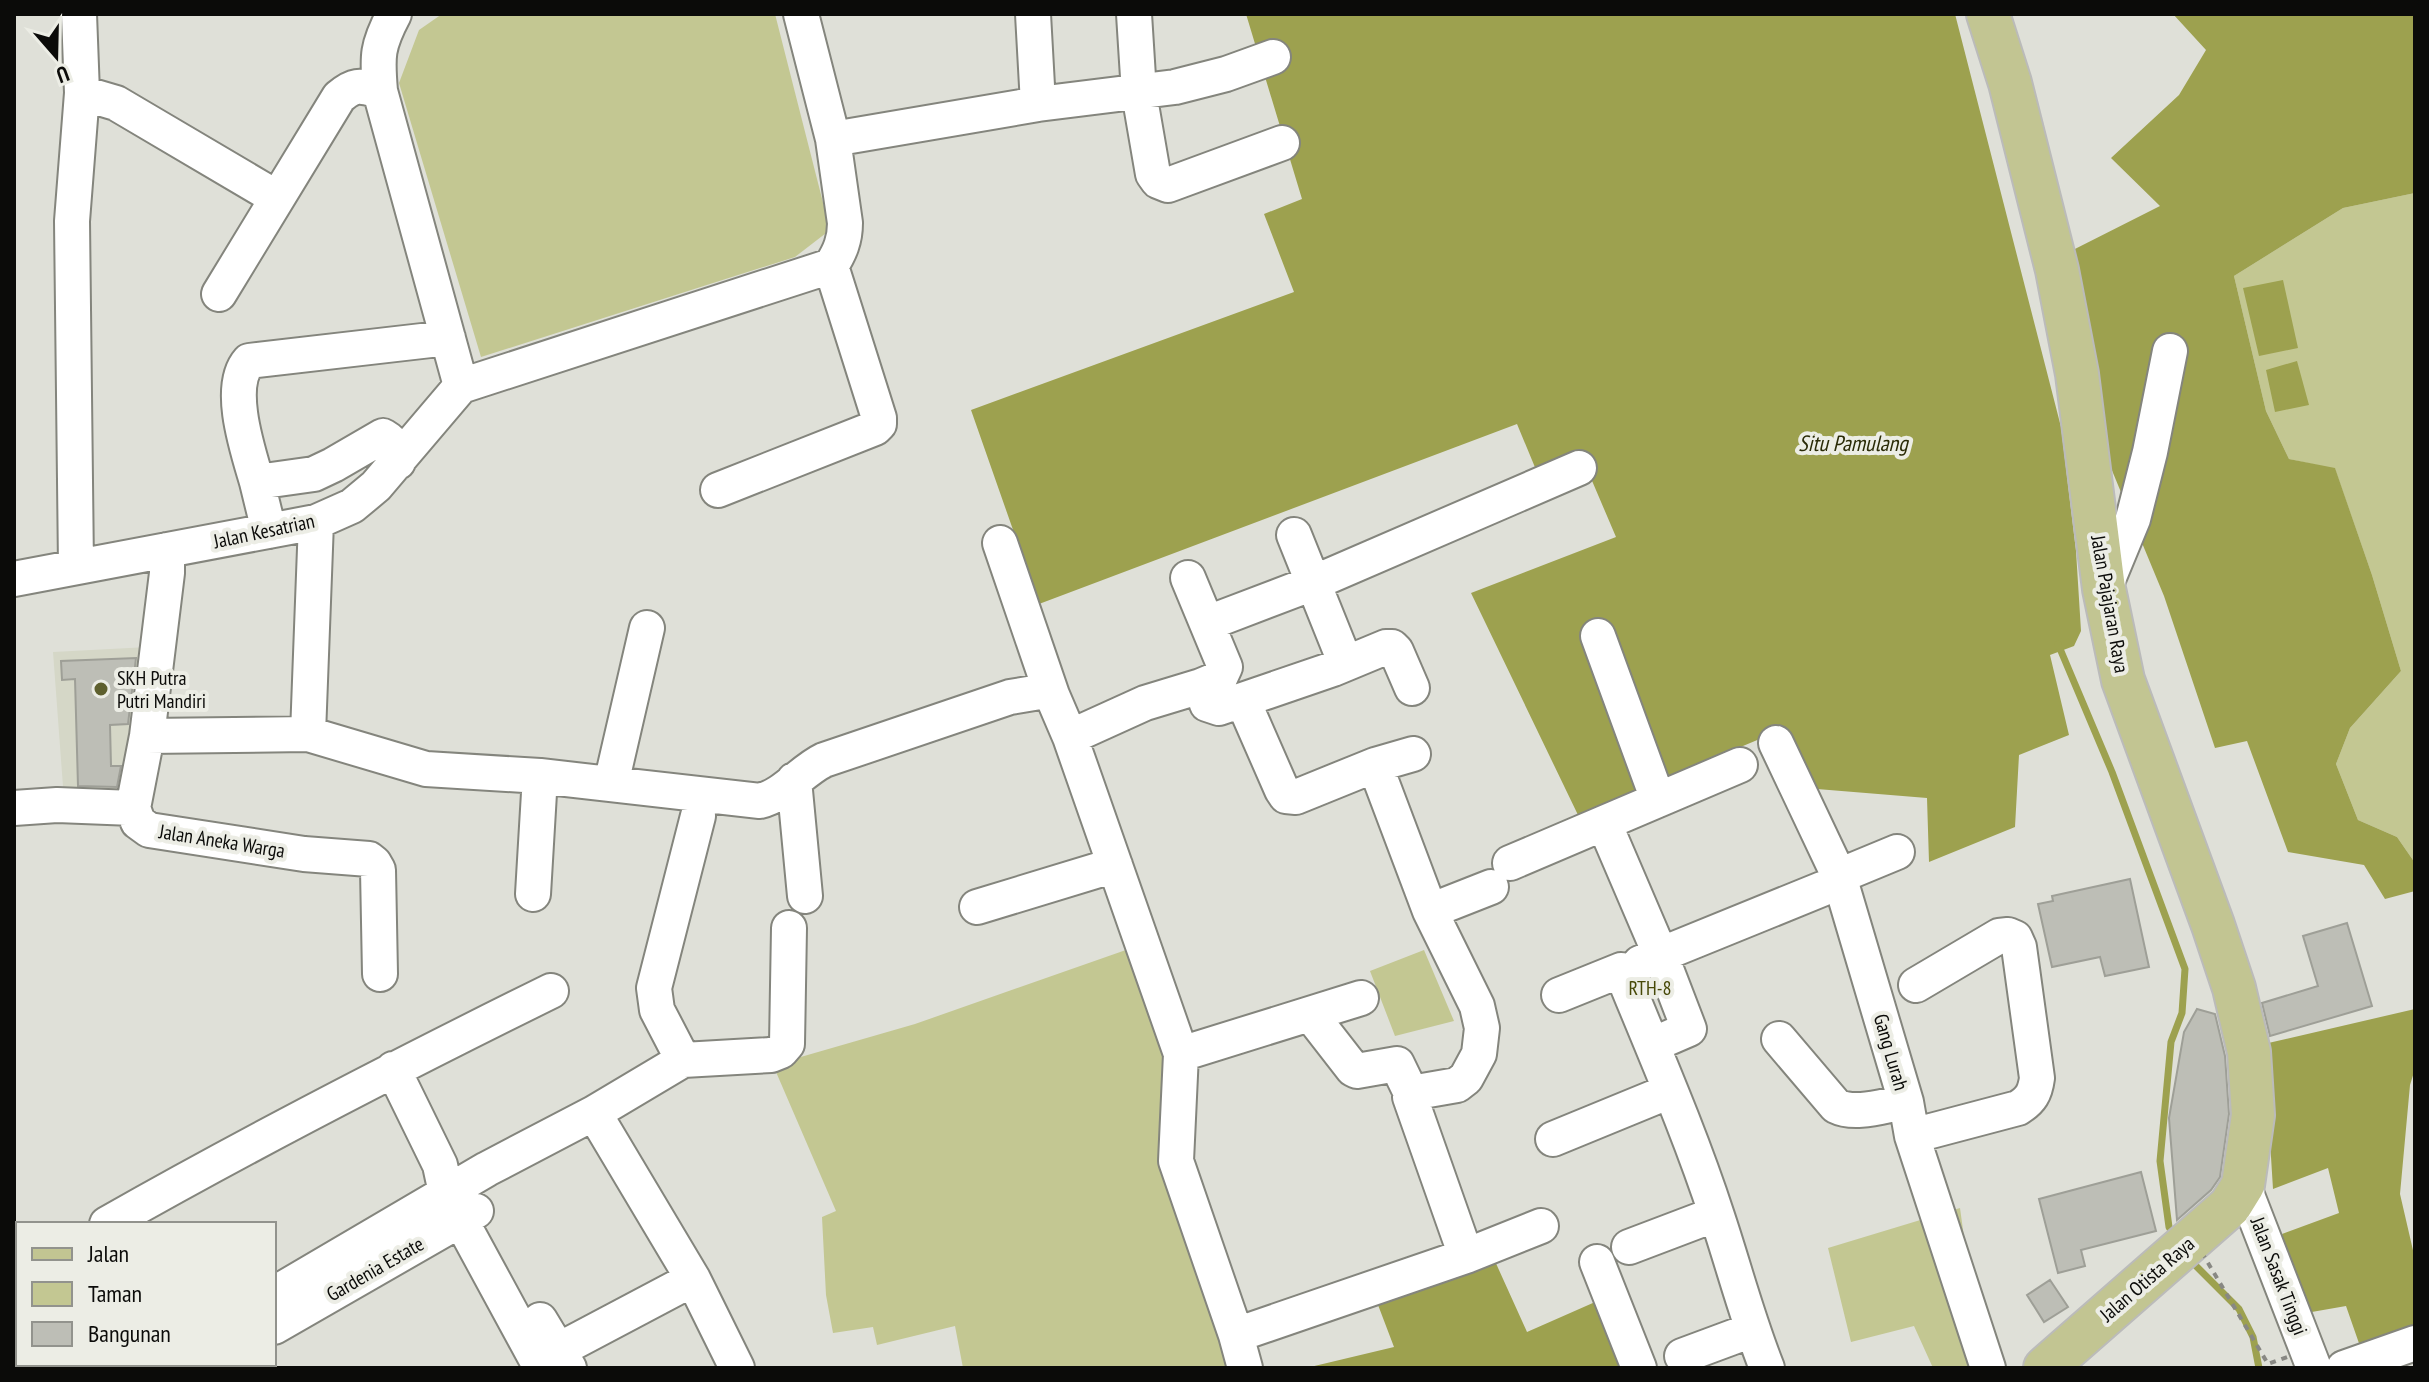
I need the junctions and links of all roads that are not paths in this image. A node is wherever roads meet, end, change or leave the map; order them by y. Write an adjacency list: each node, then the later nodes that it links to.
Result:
1 (79, 14): 9 (street)
2 (394, 14): 8 (street)
3 (801, 14): 12 (street)
4 (1033, 14): 11 (street)
5 (1134, 14): 10 (street)
6 (1988, 14): 33 (main road, Jalan Pajajaran Raya)
7 (1273, 57): 10 (street)
8 (380, 91): 14 (street); 17 (street)
9 (82, 93): 14 (street); 29 (street)
10 (1139, 93): 11 (street); 13 (street)
11 (1038, 104): 12 (street)
12 (833, 139): 15 (street)
13 (1282, 143)
14 (277, 198): 16 (street)
15 (831, 266): 19 (street); 23 (street)
16 (219, 294)
17 (448, 338): 19 (street); 22 (street)
18 (2170, 351): 33 (street)
19 (461, 386): 20 (street, Jalan Kesatrian)
20 (398, 462): 22 (street); 24 (street, Jalan Kesatrian)
21 (1579, 468): 32 (street)
22 (257, 482): 25 (street)
23 (718, 490)
24 (316, 522): 25 (street, Jalan Kesatrian); 42 (street)
25 (269, 531): 28 (street, Jalan Kesatrian)
26 (1294, 535): 32 (street)
27 (1000, 543): 40 (street)
28 (167, 550): 29 (street, Jalan Kesatrian); 43 (street, Jalan Aneka Warga)
29 (76, 567): 31 (street, Jalan Kesatrian)
30 (1188, 578): 34 (street)
31 (14, 579)
32 (1313, 583): 34 (street); 37 (street)
33 (2104, 589): 84 (main road, Jalan Pajajaran Raya)
34 (1208, 623): 38 (street)
35 (647, 628): 51 (street)
36 (1598, 636): 52 (street)
37 (1341, 652)
38 (1201, 686): 41 (street); 44 (street)
39 (1412, 688): 41 (street)
40 (1052, 695): 44 (street); 50 (street)
41 (1243, 701): 47 (street)
42 (308, 734): 43 (street); 49 (street)
43 (147, 736): 54 (street, Jalan Aneka Warga)
44 (1070, 737): 58 (street)
45 (1776, 743): 59 (street, Gang Lurah)
46 (1413, 754): 47 (street)
47 (1375, 765): 63 (street)
48 (1740, 765): 52 (street)
49 (540, 776): 51 (street); 60 (street)
50 (794, 780): 51 (street); 61 (street)
51 (611, 784)
52 (1658, 800): 56 (street)
53 (14, 808): 54 (street)
54 (133, 808): 67 (street, Jalan Aneka Warga)
55 (698, 816): 76 (street)
56 (1604, 823): 63 (street); 65 (street)
57 (1897, 852): 59 (street)
58 (1115, 865): 62 (street); 75 (street)
59 (1830, 882): 65 (street); 80 (street, Gang Lurah)
60 (533, 894)
61 (805, 896)
62 (977, 907)
63 (1430, 911): 79 (street)
64 (789, 928): 76 (street)
65 (1661, 956): 66 (street); 74 (street)
66 (1621, 970): 70 (street); 74 (street)
67 (380, 974)
68 (1916, 985): 82 (street)
69 (551, 991): 77 (street)
70 (1559, 995)
71 (1361, 998): 72 (street)
72 (1311, 1015): 75 (street); 79 (street)
73 (1779, 1039): 80 (street)
74 (1652, 1045): 78 (street)
75 (1181, 1054): 96 (street)
76 (683, 1060): 81 (street)
77 (393, 1069): 85 (street); 87 (street)
78 (1670, 1091): 83 (street); 86 (street)
79 (1411, 1093): 90 (street)
80 (1906, 1102): 82 (street, Gang Lurah)
81 (594, 1113): 85 (street); 92 (street)
82 (1912, 1136): 104 (street, Gang Lurah)
83 (1553, 1139)
84 (2243, 1185): 105 (main road, Jalan Otista Raya); 106 (street, Jalan Sasak Tinggi)
85 (457, 1195): 93 (street, Gardenia Estate); 94 (street, Gardenia Estate); 99 (street)
86 (1716, 1214): 89 (street); 95 (street)
87 (110, 1222)
88 (1541, 1226): 90 (street)
89 (1629, 1247)
90 (1466, 1256): 96 (street)
91 (1597, 1262): 102 (street)
92 (693, 1279): 99 (street); 100 (street)
93 (276, 1293)
94 (276, 1326)
95 (1752, 1330): 98 (street); 103 (street)
96 (1236, 1335): 101 (street)
97 (2415, 1343): 107 (street)
98 (1682, 1356)
99 (546, 1363)
100 (737, 1368)
101 (1245, 1368)
102 (1639, 1368)
103 (1767, 1368)
104 (1988, 1368)
105 (2045, 1368)
106 (2314, 1368)
107 (2344, 1368)

